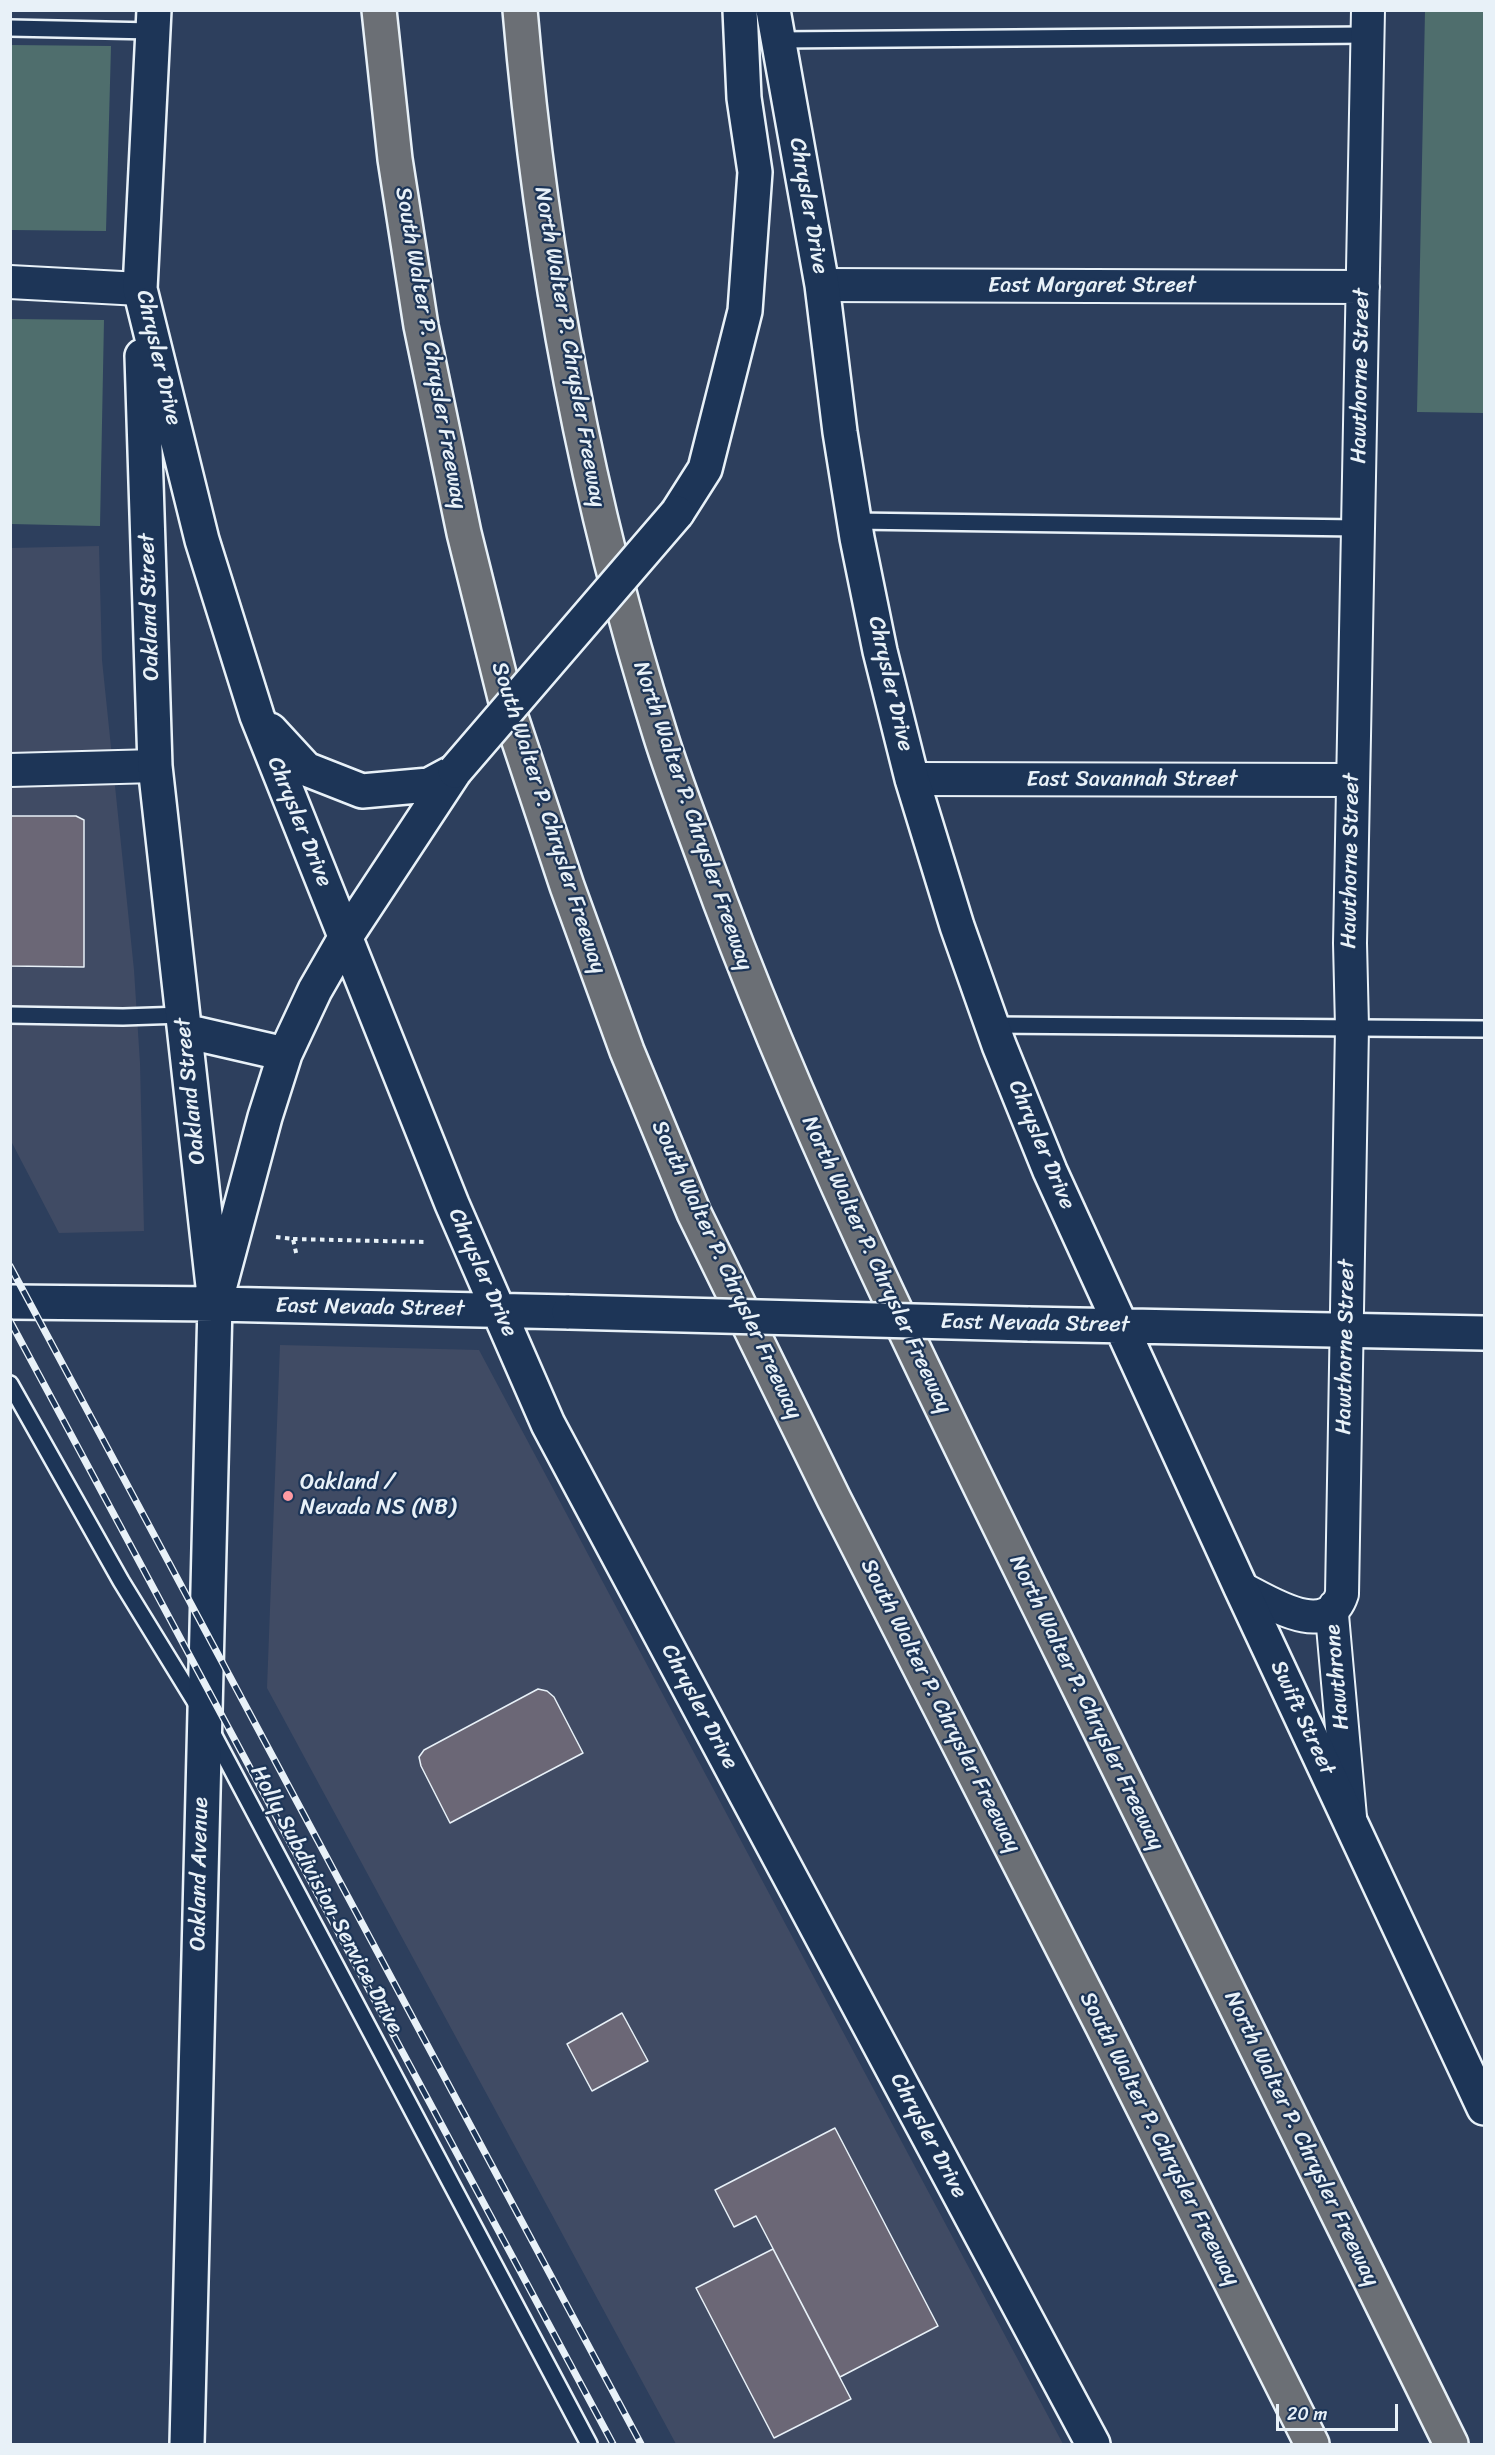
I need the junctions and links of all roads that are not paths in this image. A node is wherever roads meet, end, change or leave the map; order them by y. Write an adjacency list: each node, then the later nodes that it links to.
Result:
1 (379, 10): 42 (highway, South Walter P. Chrysler Freeway)
2 (520, 10): 43 (highway, North Walter P. Chrysler Freeway)
3 (740, 10): 17 (main road, bridge)
4 (154, 21): 7 (lane); 11 (main road, Chrysler Drive)
5 (1368, 23): 6 (lane); 10 (street, Hawthorne Street)
6 (775, 25): 9 (main road, Chrysler Drive)
7 (10, 28)
8 (10, 282): 11 (street)
9 (822, 285): 10 (street, East Margaret Street); 12 (main road, Chrysler Drive)
10 (1363, 287): 13 (street, Hawthorne Street)
11 (140, 289): 14 (main road, Chrysler Drive); 15 (main road, Oakland Street)
12 (854, 521): 13 (lane); 18 (main road, Chrysler Drive)
13 (1358, 528): 19 (street, Hawthorne Street)
14 (257, 716): 17 (main road); 20 (main road, Chrysler Drive)
15 (155, 766): 16 (street); 22 (main road, Oakland Street)
16 (10, 770)
17 (455, 771): 20 (main road)
18 (912, 779): 19 (street, East Savannah Street); 23 (main road, Chrysler Drive)
19 (1353, 780): 24 (street, Hawthorne Street)
20 (345, 938): 26 (main road); 29 (main road, Chrysler Drive)
21 (10, 1015): 22 (lane)
22 (184, 1023): 26 (main road); 28 (main road, Oakland Street)
23 (992, 1025): 24 (lane); 30 (main road, Chrysler Drive)
24 (1352, 1027): 25 (lane); 31 (street, Hawthorne Street)
25 (1485, 1029)
26 (285, 1054): 28 (main road)
27 (10, 1302): 28 (main road, East Nevada Street)
28 (215, 1304): 29 (main road, East Nevada Street); 36 (main road, Oakland Avenue)
29 (498, 1311): 30 (main road, East Nevada Street, bridge); 41 (main road, Chrysler Drive)
30 (1121, 1326): 31 (main road, East Nevada Street); 34 (main road, Swift Street)
31 (1347, 1331): 32 (main road, East Nevada Street); 35 (street, Hawthorne Street)
32 (1485, 1333)
33 (10, 1384): 36 (lane, Holly Subdivision Service Drive)
34 (1241, 1588): 35 (street); 37 (main road, Swift Street)
35 (1335, 1606): 37 (street, Hawthrone)
36 (204, 1716): 39 (main road, Oakland Avenue); 40 (lane, Holly Subdivision Service Drive)
37 (1351, 1821): 38 (main road, Swift Street)
38 (1485, 2108)
39 (187, 2445)
40 (589, 2445)
41 (1093, 2445)
42 (1312, 2445)
43 (1451, 2445)

